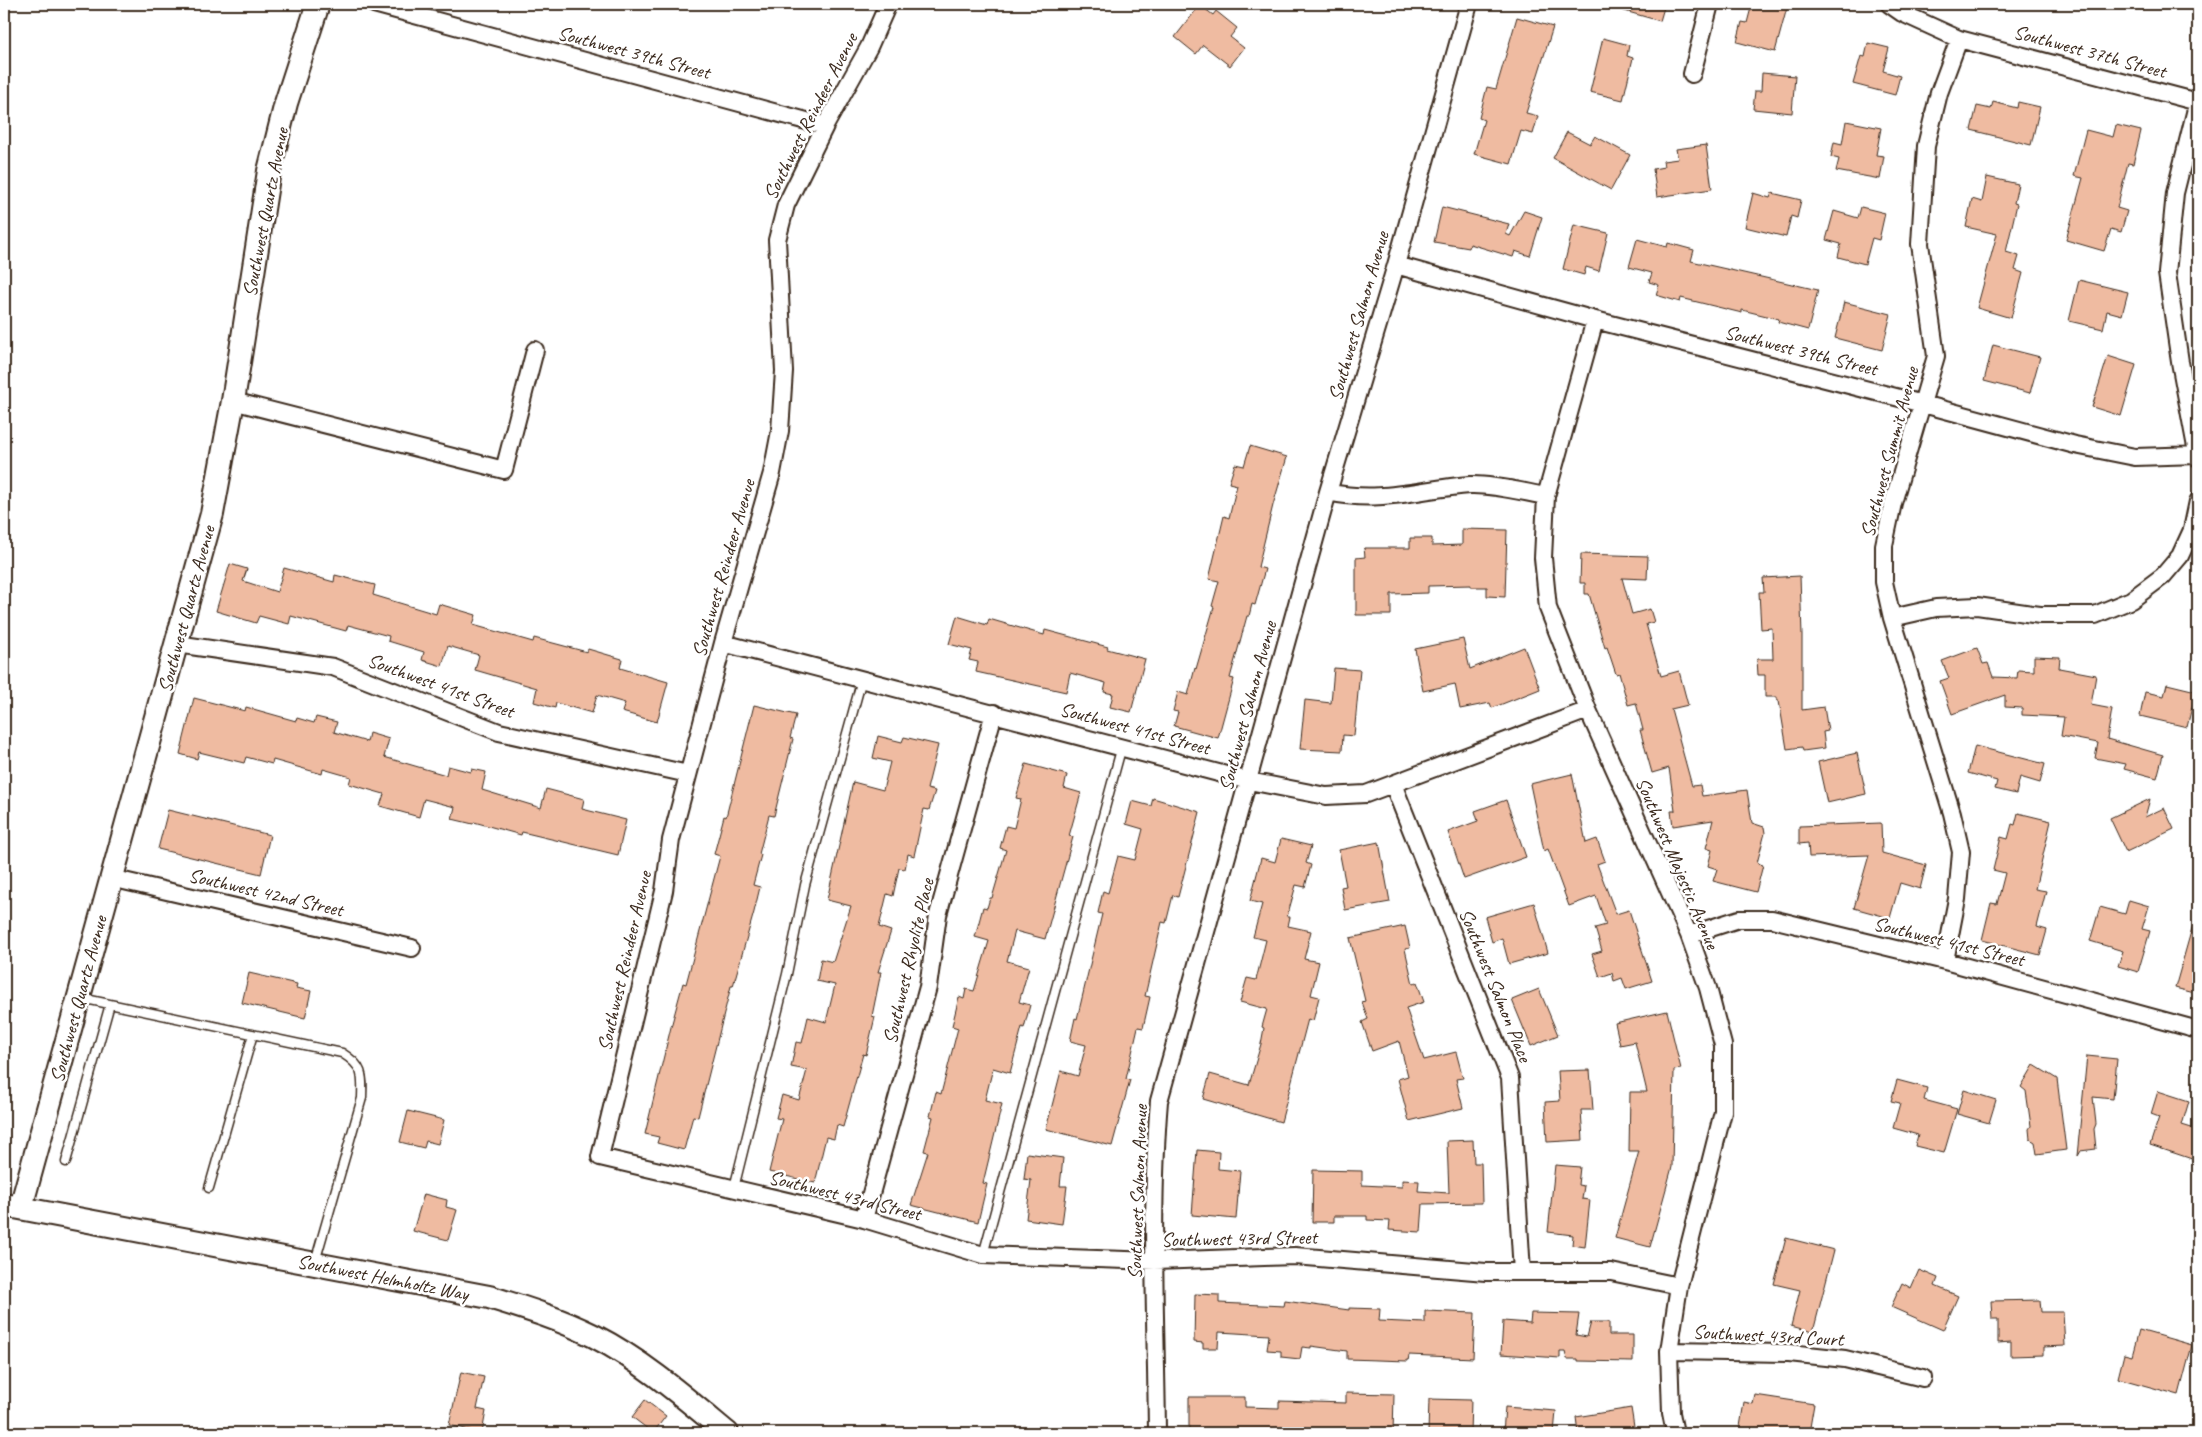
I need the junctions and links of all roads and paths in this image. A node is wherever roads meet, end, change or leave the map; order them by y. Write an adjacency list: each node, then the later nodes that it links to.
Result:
1 (318, 4): 14 (street, Southwest Quartz Avenue)
2 (374, 4): 10 (street, Southwest 39th Street)
3 (888, 4): 10 (street, Southwest Reindeer Avenue)
4 (1469, 4): 11 (street, Southwest Salmon Avenue)
5 (1710, 4): 8 (street)
6 (1889, 4): 7 (street, Southwest 37th Street)
7 (1959, 39): 9 (street, Southwest 37th Street); 15 (street, Southwest Summit Avenue)
8 (1692, 74)
9 (2198, 102): 16 (street)
10 (825, 126): 21 (street, Southwest Reindeer Avenue)
11 (1396, 265): 12 (street, Southwest 39th Street); 17 (street, Southwest Salmon Avenue)
12 (1595, 320): 15 (street, Southwest 39th Street); 18 (street, Southwest Majestic Avenue)
13 (535, 350): 14 (street)
14 (233, 401): 22 (street, Southwest Quartz Avenue)
15 (1923, 404): 16 (street, Southwest 39th Street); 20 (street, Southwest Summit Avenue)
16 (2198, 456)
17 (1328, 492): 18 (street); 28 (street, Southwest Salmon Avenue)
18 (1546, 496): 24 (street, Southwest Majestic Avenue)
19 (2198, 502): 20 (street)
20 (1892, 618): 33 (street, Southwest Summit Avenue)
21 (723, 642): 23 (street, Southwest 41st Street); 27 (street, Southwest Reindeer Avenue)
22 (177, 644): 27 (street, Southwest 41st Street); 30 (street, Southwest Quartz Avenue)
23 (862, 678): 25 (street, Southwest 41st Street); 41 (lane)
24 (1588, 710): 29 (street, Southwest 41st Street); 31 (street, Southwest Majestic Avenue)
25 (994, 713): 26 (street, Southwest 41st Street); 43 (street, Southwest Rhyolite Place)
26 (1122, 746): 28 (street, Southwest 41st Street); 44 (lane)
27 (688, 774): 38 (street, Southwest Reindeer Avenue)
28 (1249, 781): 29 (street, Southwest 41st Street); 45 (street, Southwest Salmon Avenue)
29 (1393, 784): 47 (street, Southwest Salmon Place)
30 (111, 878): 32 (street, Southwest 42nd Street); 34 (street, Southwest Quartz Avenue)
31 (1689, 935): 33 (street, Southwest 41st Street); 48 (street, Southwest Majestic Avenue)
32 (412, 948)
33 (1945, 961): 36 (street, Southwest 41st Street)
34 (78, 997): 35 (lane); 42 (street, Southwest Quartz Avenue)
35 (110, 1004): 37 (lane); 39 (lane)
36 (2198, 1030)
37 (253, 1034): 40 (lane); 46 (lane)
38 (600, 1157): 41 (street, Southwest 43rd Street)
39 (66, 1162)
40 (209, 1188)
41 (734, 1188): 43 (street, Southwest 43rd Street)
42 (12, 1206): 46 (street, Southwest Helmholtz Way)
43 (864, 1219): 44 (street, Southwest 43rd Street)
44 (983, 1255): 45 (street, Southwest 43rd Street)
45 (1155, 1260): 47 (street, Southwest 43rd Street); 52 (street, Southwest Salmon Avenue)
46 (314, 1264): 51 (street, Southwest Helmholtz Way)
47 (1522, 1272): 48 (street, Southwest 43rd Street)
48 (1679, 1286): 49 (street, Southwest Majestic Avenue)
49 (1669, 1351): 50 (street, Southwest 43rd Court); 53 (street, Southwest Majestic Avenue)
50 (1923, 1378)
51 (727, 1433)
52 (1157, 1433)
53 (1675, 1433)

